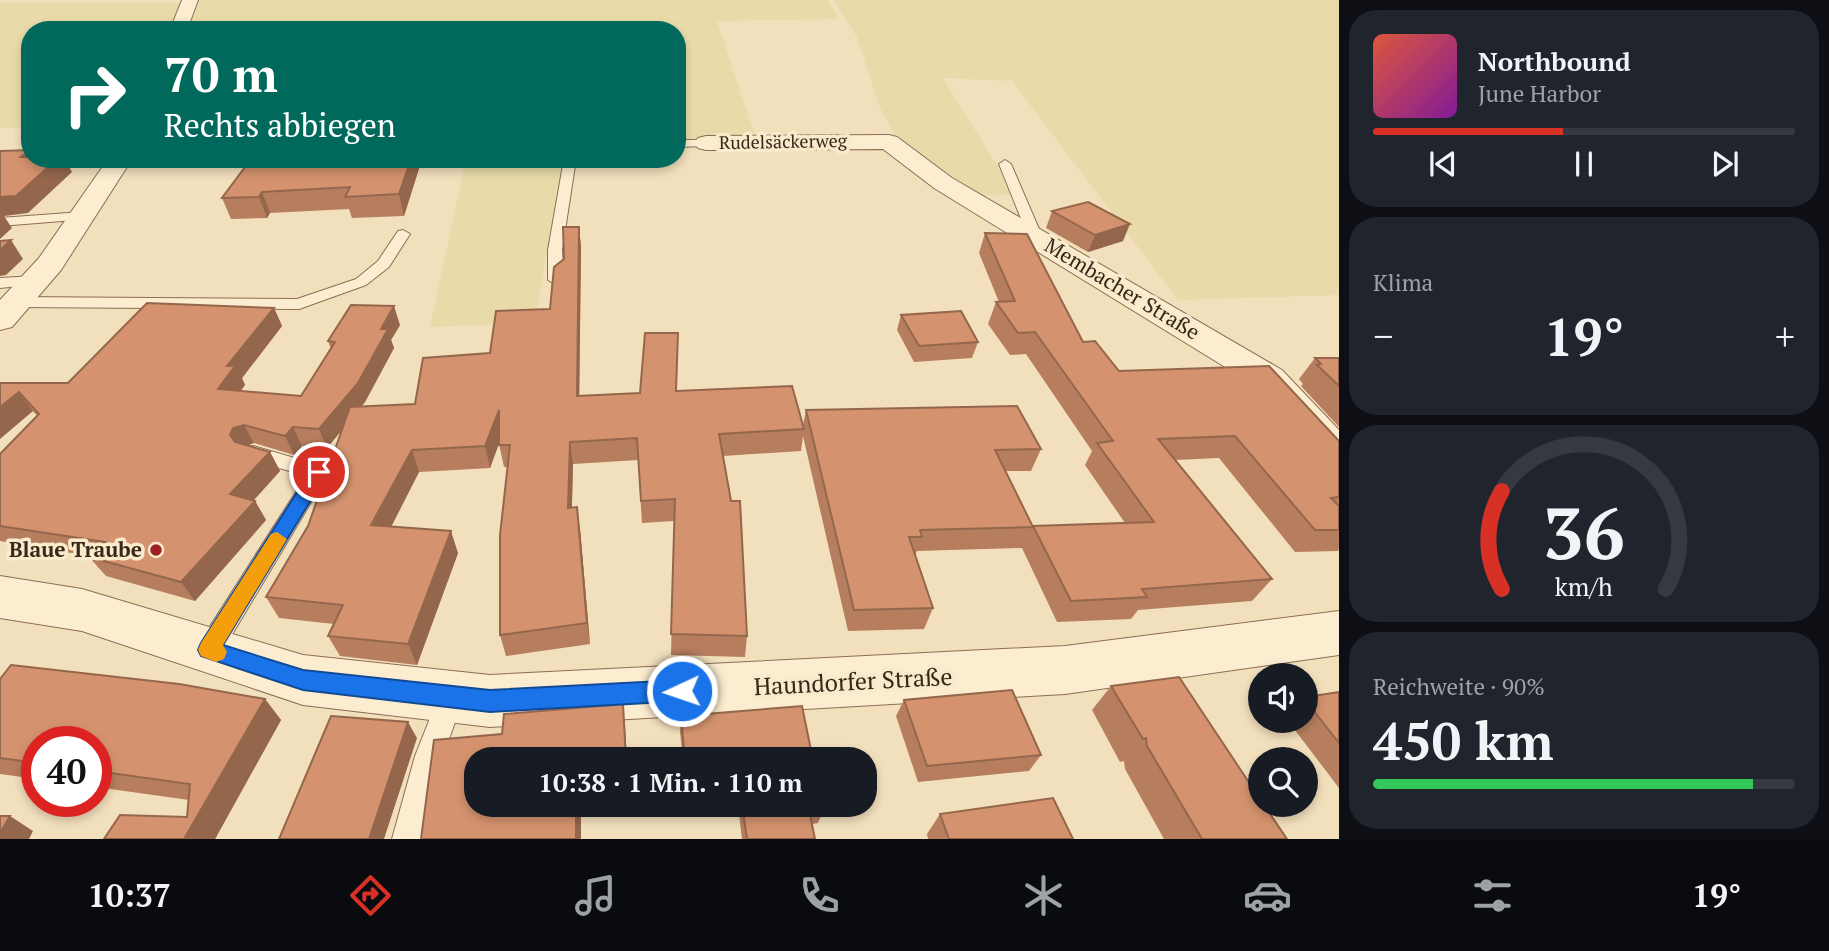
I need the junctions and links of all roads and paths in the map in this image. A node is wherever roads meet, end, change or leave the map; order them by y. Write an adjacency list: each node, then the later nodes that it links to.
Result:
1 (190, 0): 2 (street)
2 (182, 21)
3 (889, 142): 4 (street, Rudelsäckerweg); 12 (street, Membacher Straße)
4 (706, 143): 5 (lane, Rudelsäckerweg)
5 (686, 144)
6 (1006, 164): 12 (lane)
7 (114, 168): 9 (street)
8 (569, 168): 13 (lane)
9 (82, 216): 10 (lane); 14 (street)
10 (0, 222)
11 (403, 234): 14 (lane)
12 (1035, 236): 16 (street, Membacher Straße)
13 (556, 280)
14 (13, 296)
15 (253, 453): 19 (lane)
16 (1339, 455)
17 (0, 597): 19 (street, Haundorfer Straße)
18 (1339, 633): 20 (street, Haundorfer Straße)
19 (209, 650): 20 (street, Haundorfer Straße)
20 (452, 696): 21 (lane)
21 (407, 839)

